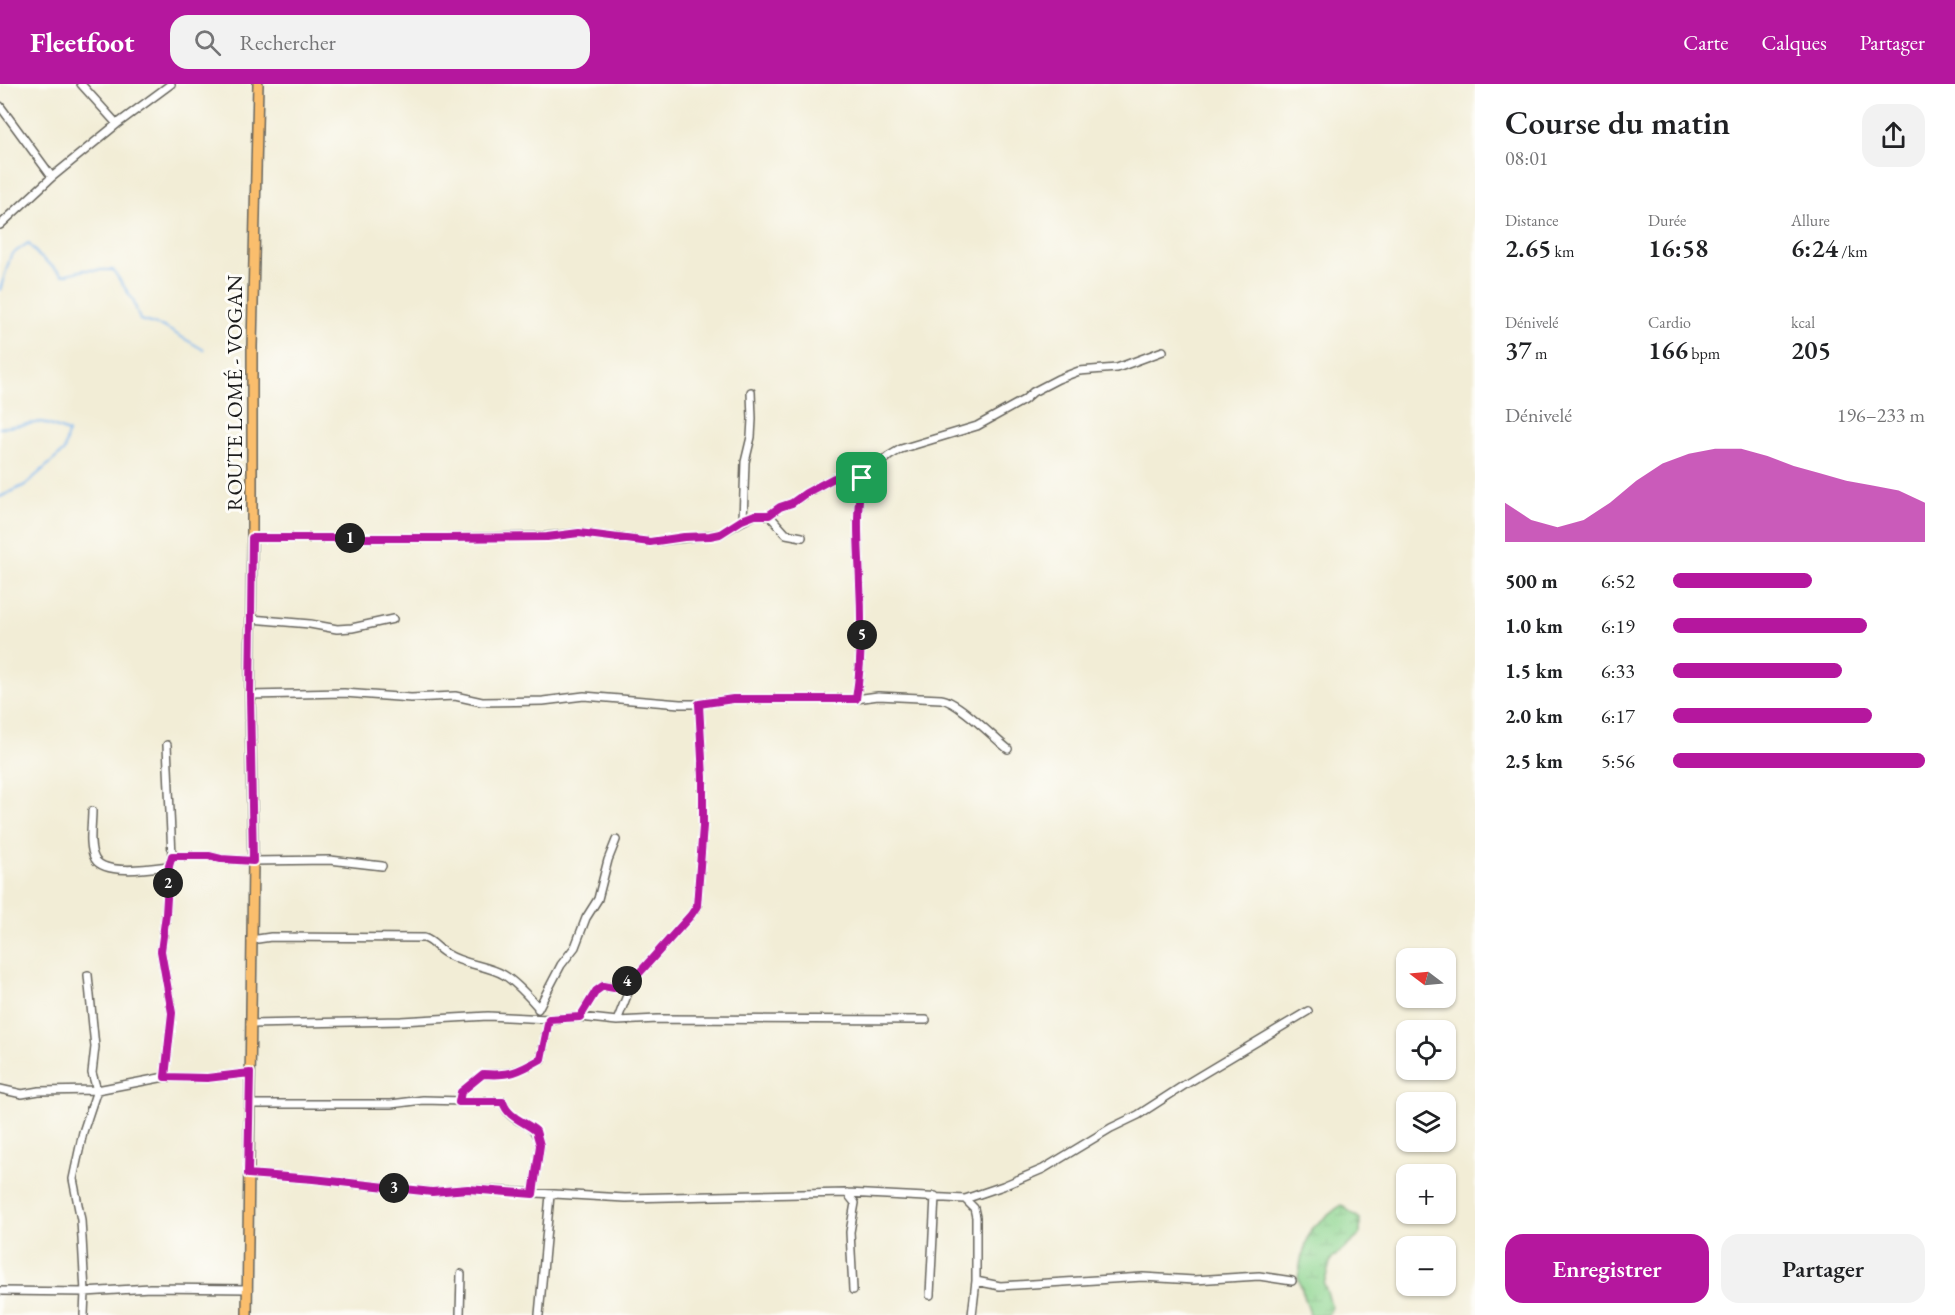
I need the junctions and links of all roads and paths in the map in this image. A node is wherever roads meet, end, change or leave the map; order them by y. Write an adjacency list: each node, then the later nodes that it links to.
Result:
1 (81, 84): 5 (street)
2 (171, 84): 5 (street)
3 (258, 84): 14 (main road, ROUTE LOMÉ - VOGAN)
4 (1, 111): 6 (street)
5 (117, 124): 6 (street)
6 (52, 177): 7 (street)
7 (0, 225)
8 (1163, 351): 10 (street)
9 (751, 392): 12 (street)
10 (862, 478): 11 (street); 18 (street)
11 (769, 515): 12 (street); 13 (street)
12 (742, 520): 14 (street)
13 (802, 537)
14 (252, 538): 15 (main road, ROUTE LOMÉ - VOGAN)
15 (251, 619): 16 (street); 17 (main road, ROUTE LOMÉ - VOGAN)
16 (393, 619)
17 (250, 695): 19 (street); 25 (main road, ROUTE LOMÉ - VOGAN)
18 (856, 699): 19 (street); 21 (street)
19 (699, 704): 30 (street)
20 (167, 745): 24 (street)
21 (1008, 749)
22 (92, 811): 26 (street)
23 (616, 840): 31 (street)
24 (172, 856): 25 (street); 26 (street)
25 (253, 861): 27 (street); 28 (main road, ROUTE LOMÉ - VOGAN)
26 (169, 866): 40 (street)
27 (382, 866)
28 (251, 940): 31 (street); 38 (main road, ROUTE LOMÉ - VOGAN)
29 (88, 975): 42 (street)
30 (633, 980): 33 (street); 37 (street)
31 (538, 1007): 34 (street)
32 (1308, 1011): 50 (street)
33 (580, 1017): 35 (street); 37 (street)
34 (537, 1018): 35 (street); 38 (street)
35 (549, 1019): 43 (street)
36 (926, 1020): 37 (street)
37 (617, 1021)
38 (250, 1024): 39 (main road, ROUTE LOMÉ - VOGAN)
39 (250, 1073): 40 (street); 44 (main road, ROUTE LOMÉ - VOGAN)
40 (165, 1077): 42 (street)
41 (0, 1089): 42 (street)
42 (97, 1090): 57 (street)
43 (459, 1102): 44 (street); 47 (street)
44 (250, 1104): 45 (main road, ROUTE LOMÉ - VOGAN)
45 (248, 1174): 47 (street); 54 (main road, ROUTE LOMÉ - VOGAN)
46 (847, 1193): 48 (street); 49 (street); 55 (street)
47 (533, 1194): 48 (street)
48 (550, 1195): 62 (street)
49 (935, 1196): 50 (street); 58 (street)
50 (965, 1198): 52 (street)
51 (461, 1274): 61 (street)
52 (976, 1281): 53 (street); 63 (street)
53 (1292, 1281)
54 (248, 1289): 57 (street); 60 (main road, ROUTE LOMÉ - VOGAN)
55 (853, 1290)
56 (0, 1291): 57 (street)
57 (85, 1292): 59 (street)
58 (930, 1295)
59 (84, 1315)
60 (248, 1315)
61 (460, 1315)
62 (539, 1315)
63 (972, 1315)

